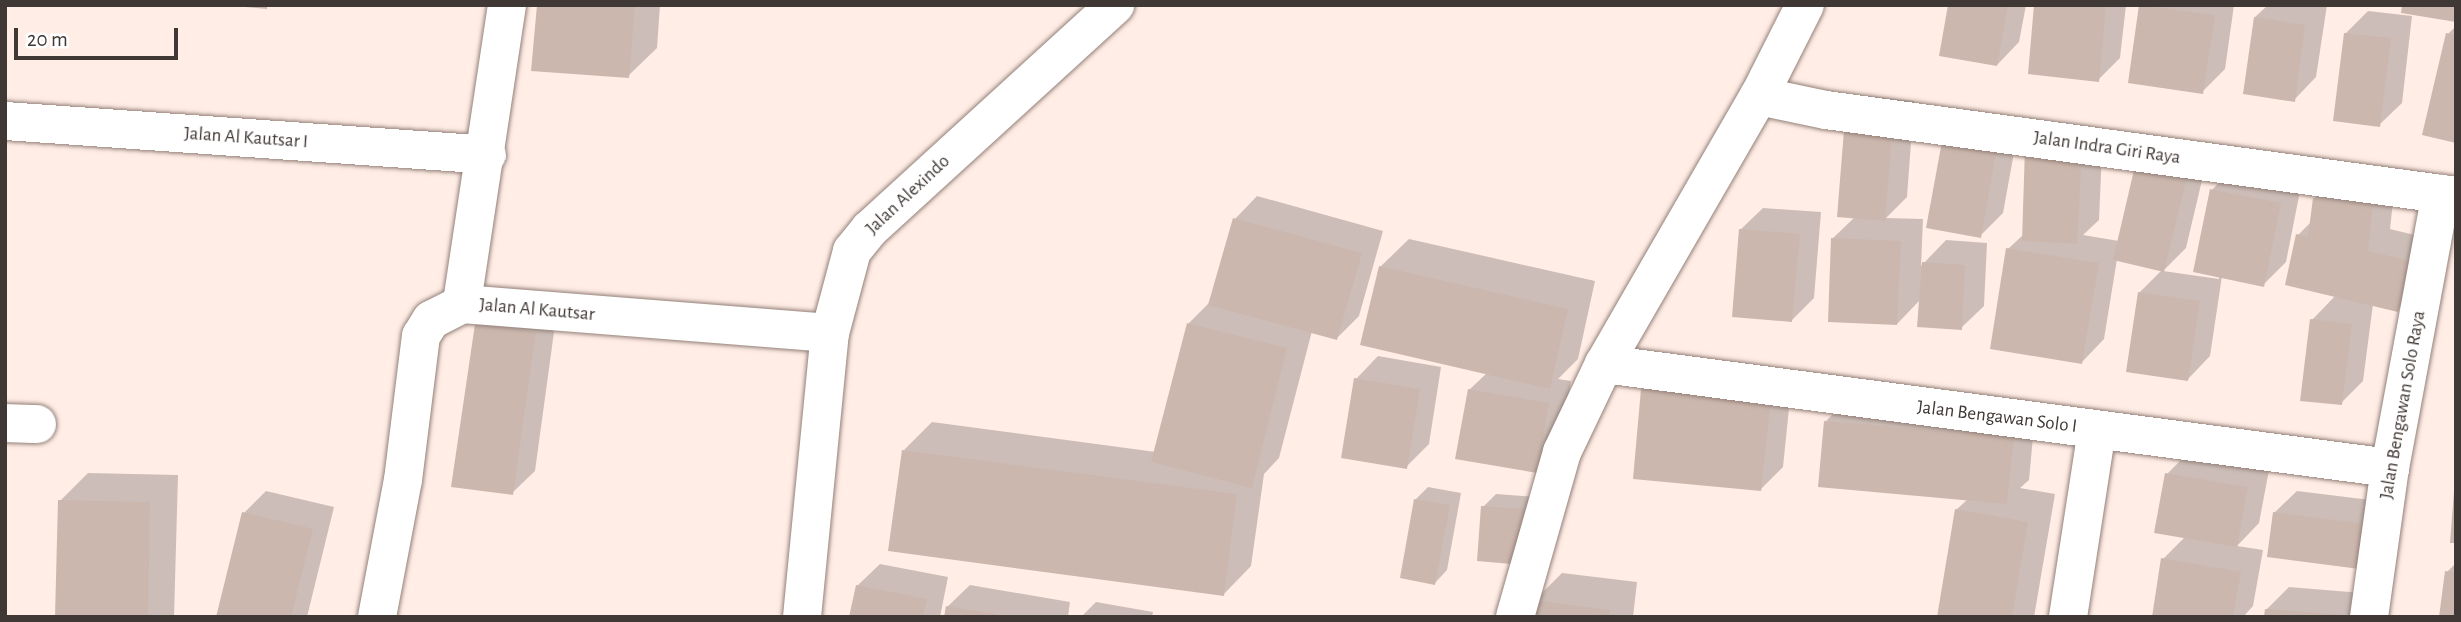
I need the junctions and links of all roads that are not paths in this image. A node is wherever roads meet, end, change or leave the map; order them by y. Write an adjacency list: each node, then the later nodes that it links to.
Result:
1 (507, 5): 6 (street, Jalan Al Kautsar)
2 (1115, 5): 9 (street, Jalan Alexindo)
3 (1805, 5): 4 (street)
4 (1759, 96): 7 (street, Jalan Indra Giri Raya); 10 (street)
5 (5, 121): 6 (street, Jalan Al Kautsar I)
6 (487, 155): 8 (street, Jalan Al Kautsar)
7 (2449, 195): 12 (street, Jalan Bengawan Solo Raya)
8 (462, 304): 9 (street, Jalan Al Kautsar); 13 (street)
9 (830, 333): 14 (street, Jalan Alexindo)
10 (1604, 365): 11 (street, Jalan Bengawan Solo I); 15 (street)
11 (2097, 430): 12 (street, Jalan Bengawan Solo I); 16 (street)
12 (2390, 468): 17 (street, Jalan Bengawan Solo Raya)
13 (377, 617)
14 (803, 617)
15 (1515, 617)
16 (2068, 617)
17 (2370, 617)

